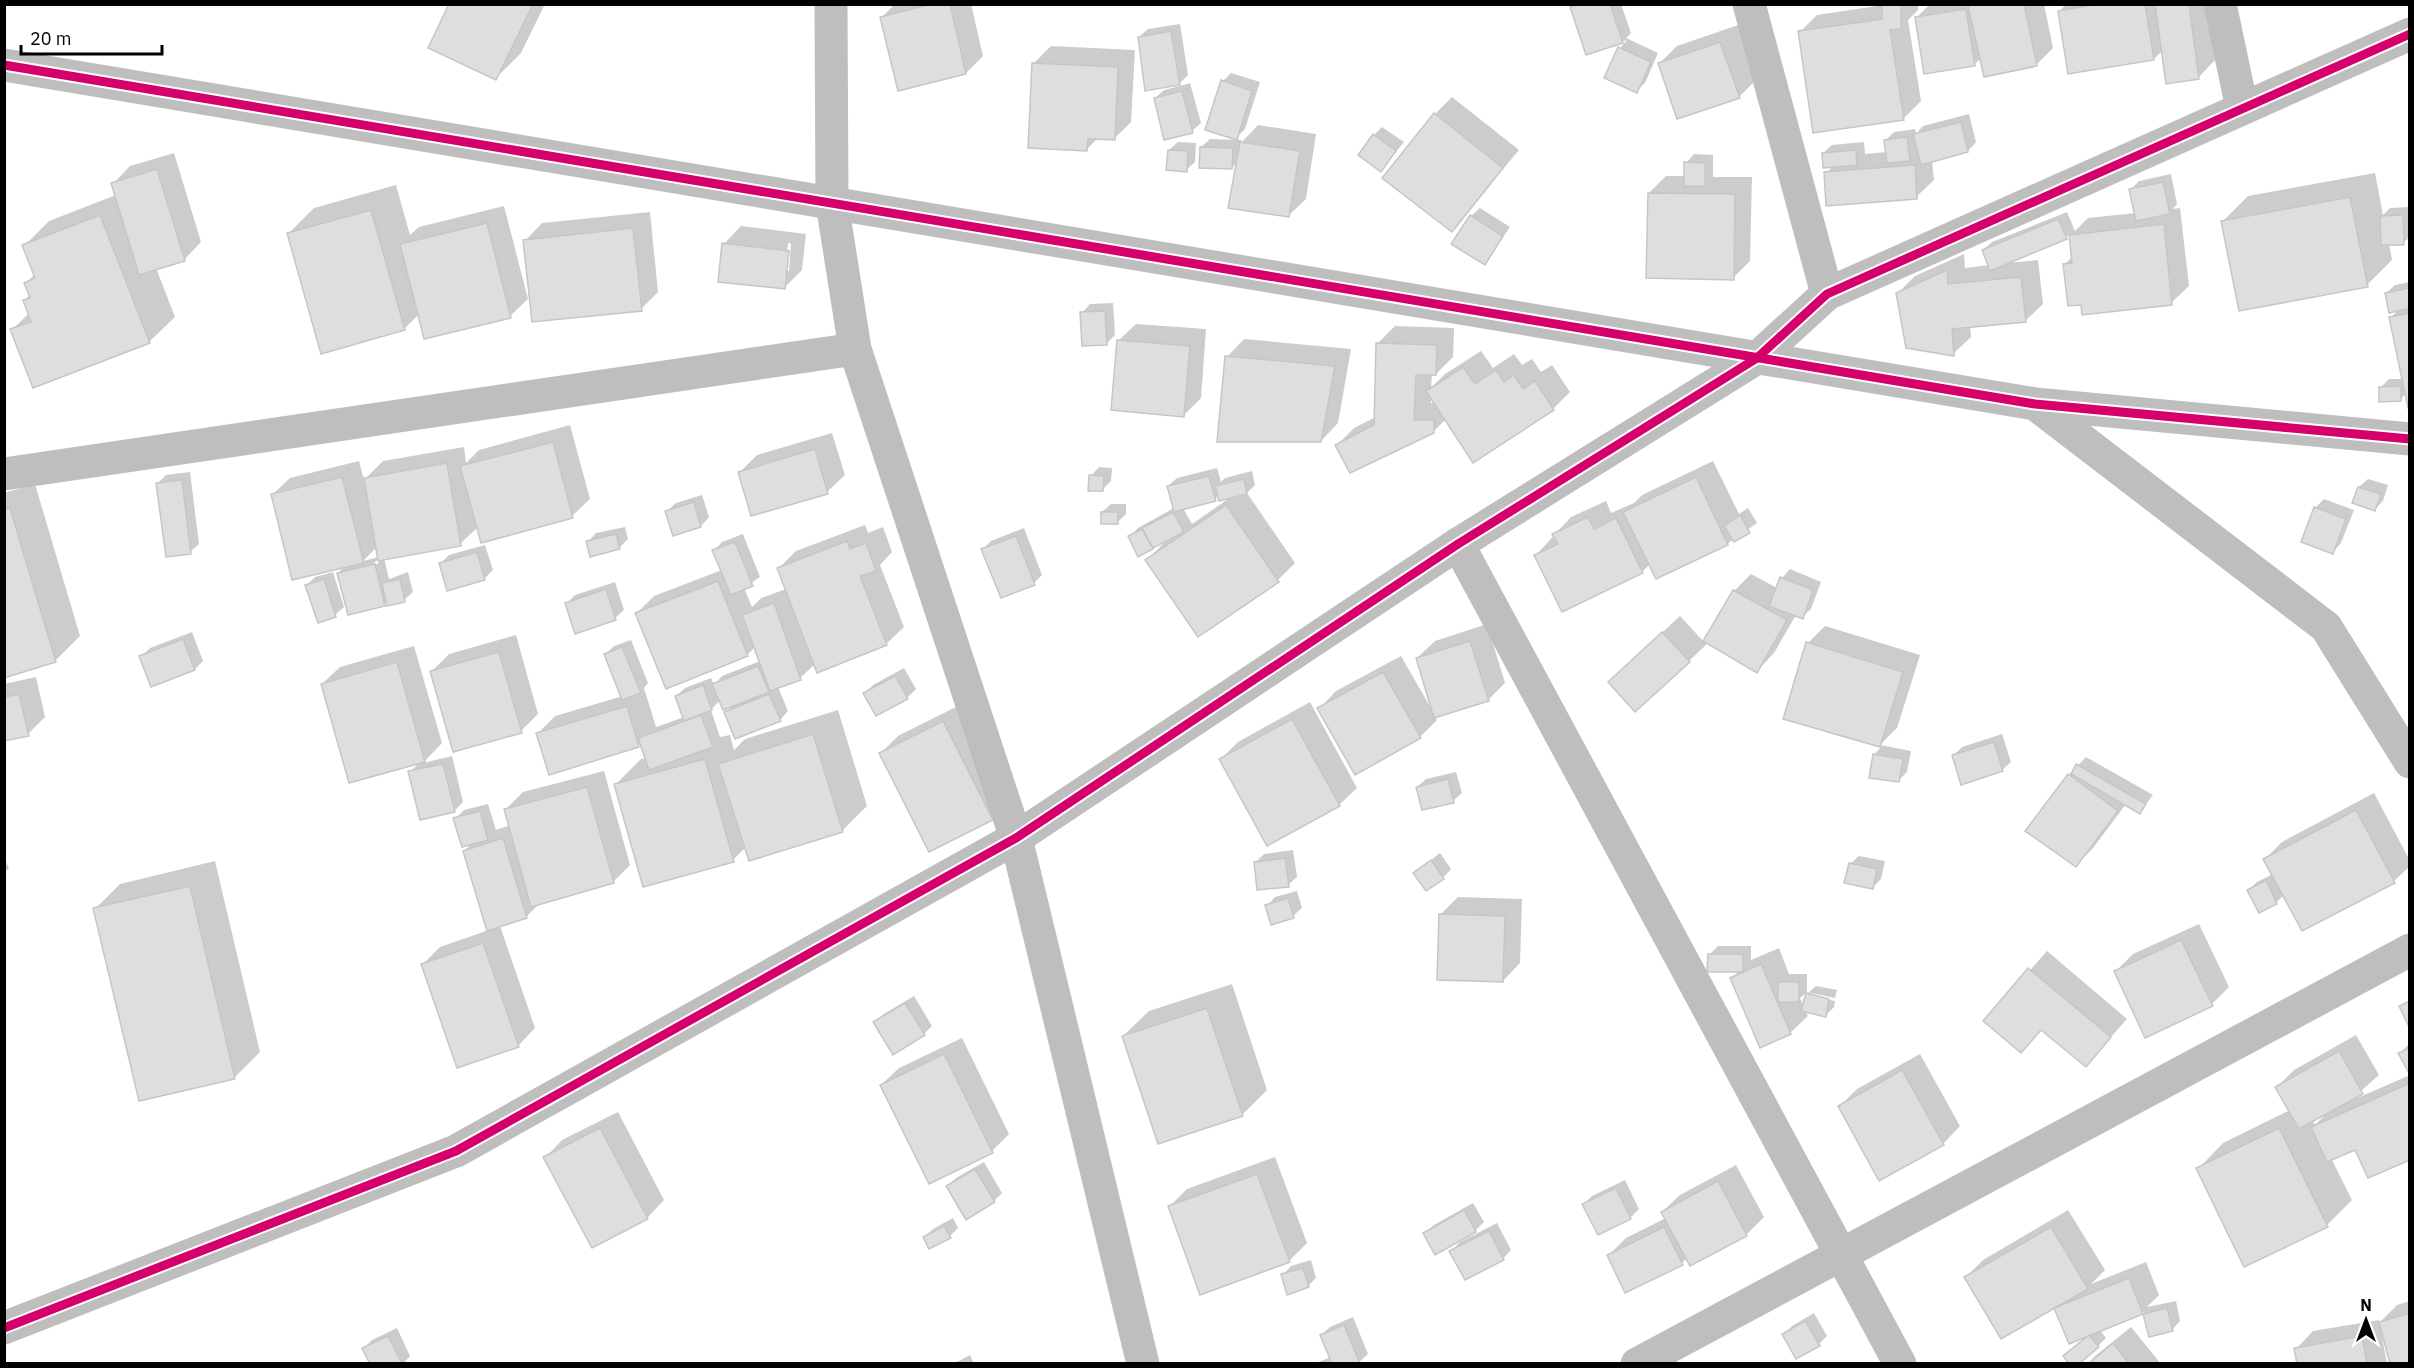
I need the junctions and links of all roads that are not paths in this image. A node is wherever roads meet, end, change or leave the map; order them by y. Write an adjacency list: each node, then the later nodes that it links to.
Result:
1 (831, 4): 7 (street)
2 (1749, 4): 8 (street)
3 (2220, 4): 6 (street)
4 (2409, 34): 6 (street)
5 (4, 65): 7 (street)
6 (2242, 108): 8 (street)
7 (832, 203): 9 (street); 10 (street)
8 (1827, 294): 10 (street)
9 (855, 349): 13 (street); 16 (street)
10 (1756, 358): 11 (street); 14 (street)
11 (2035, 404): 12 (street); 15 (street)
12 (2409, 439)
13 (4, 474)
14 (1458, 544): 16 (street); 18 (street)
15 (2409, 762)
16 (1016, 838): 19 (street); 20 (street)
17 (2409, 950): 18 (street)
18 (1841, 1254): 21 (street); 22 (street)
19 (4, 1328)
20 (1143, 1364)
21 (1637, 1364)
22 (1900, 1364)

